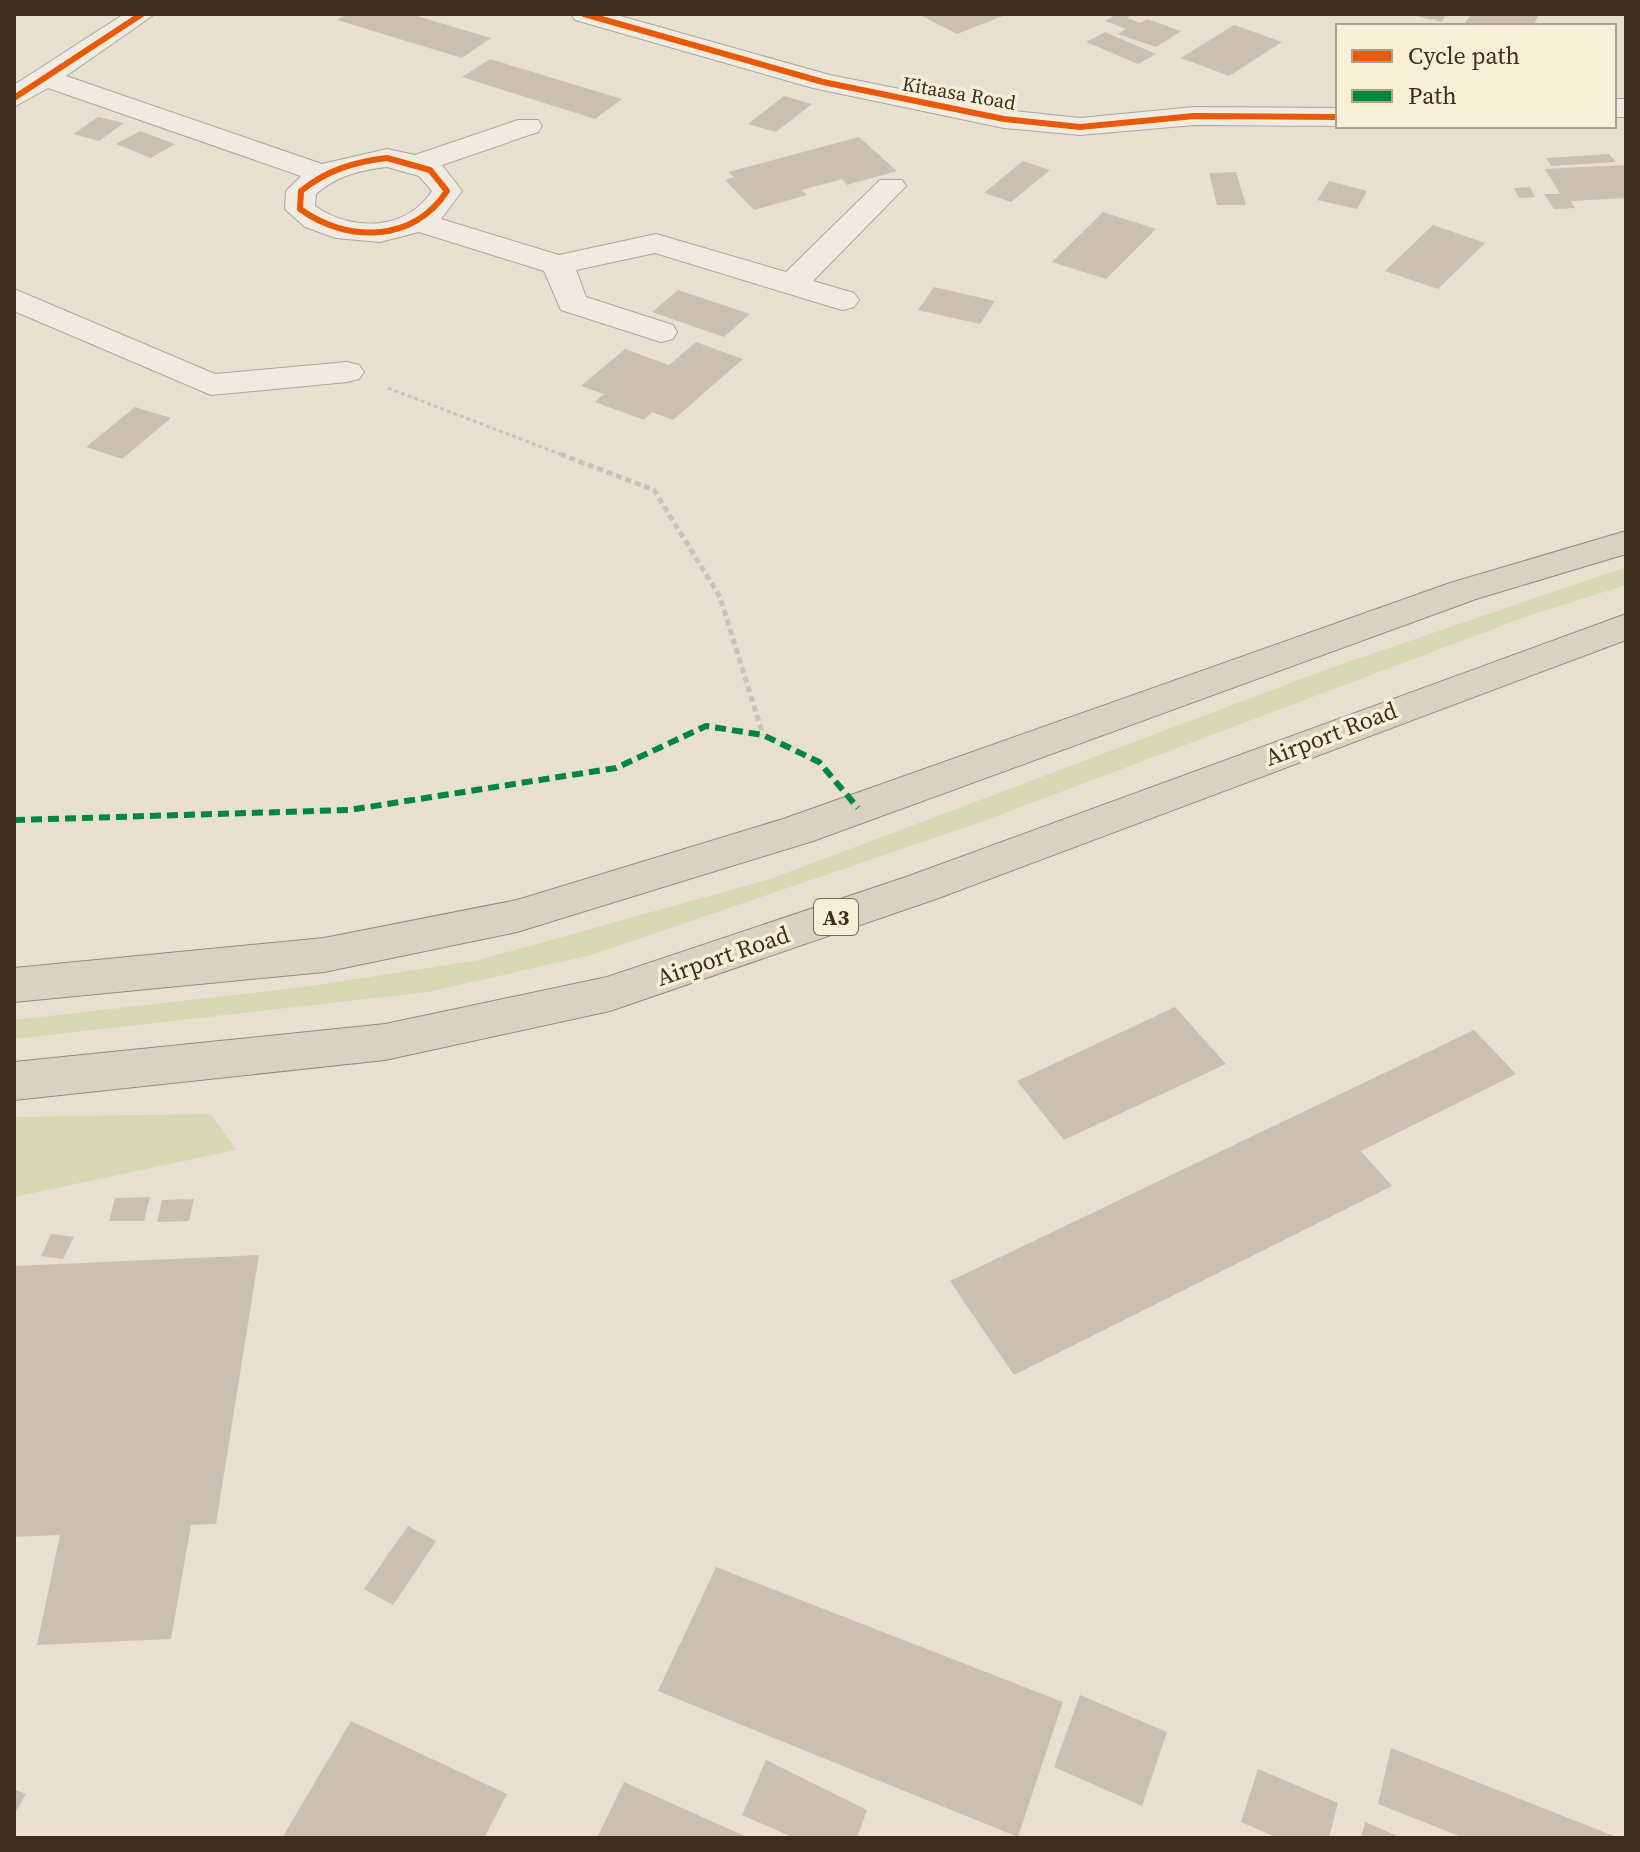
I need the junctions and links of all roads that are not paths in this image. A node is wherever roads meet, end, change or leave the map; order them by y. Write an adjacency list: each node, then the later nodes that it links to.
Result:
1 (142, 14): 3 (street)
2 (584, 14): 4 (street, Kitaasa Road)
3 (26, 84): 7 (street)
4 (1336, 117)
5 (528, 126): 6 (street)
6 (419, 163): 7 (street); 9 (street)
7 (320, 173): 9 (street)
8 (891, 186): 11 (street)
9 (418, 222): 10 (street)
10 (558, 265): 11 (street); 14 (street)
11 (792, 284): 13 (street)
12 (14, 299): 15 (street)
13 (843, 300)
14 (661, 332)
15 (347, 372)
16 (1626, 542): 18 (highway)
17 (1626, 626): 19 (highway, Airport Road / A3)
18 (14, 985)
19 (14, 1081)

